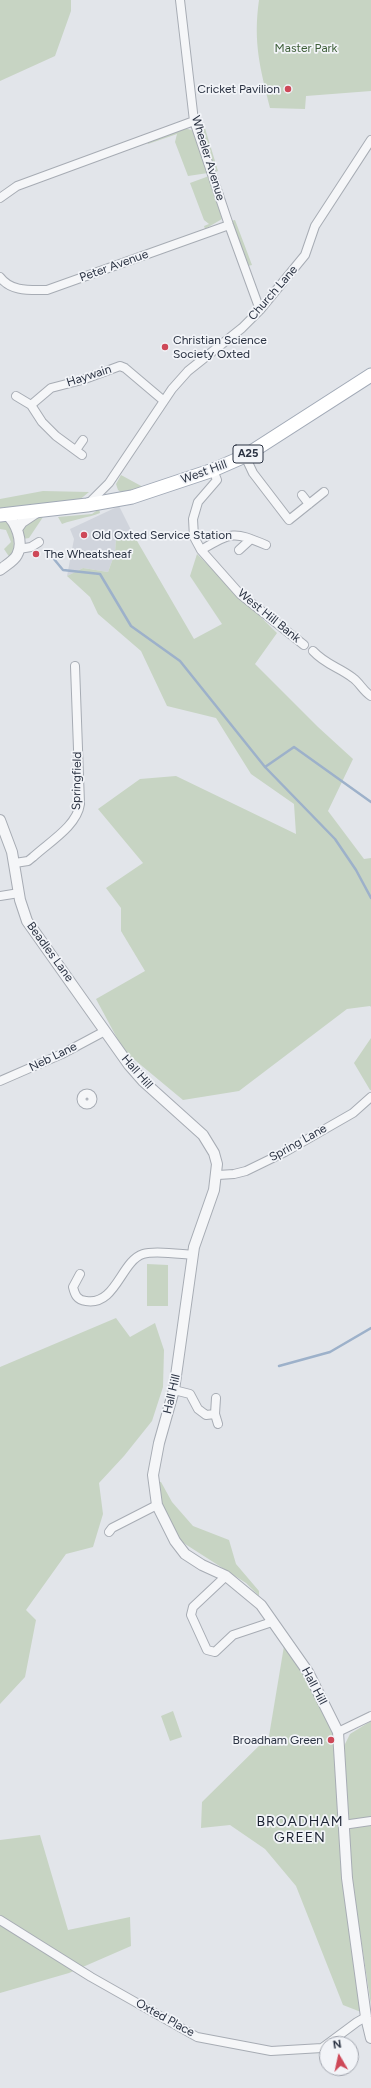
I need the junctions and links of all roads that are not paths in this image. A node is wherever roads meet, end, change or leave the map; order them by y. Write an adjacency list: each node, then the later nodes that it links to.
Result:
1 (180, 0): 2 (street, Wheeler Avenue)
2 (194, 121): 4 (street); 5 (street, Wheeler Avenue)
3 (371, 140): 7 (street, Church Lane)
4 (0, 198)
5 (229, 225): 6 (street, Peter Avenue); 7 (street, Wheeler Avenue)
6 (0, 277)
7 (260, 310): 10 (street, Church Lane)
8 (371, 375): 13 (main road, West Hill / A25)
9 (16, 396): 11 (street)
10 (164, 401): 11 (street, Haywain); 15 (street, Church Lane)
11 (31, 405): 12 (street)
12 (83, 440)
13 (245, 456): 14 (main road, West Hill / A25); 19 (street)
14 (213, 470): 18 (main road, West Hill / A25); 28 (street, West Hill Bank)
15 (108, 484): 18 (street); 20 (street, Church Lane)
16 (324, 492): 19 (street)
17 (302, 495): 19 (street)
18 (110, 502): 20 (main road, A25)
19 (309, 504)
20 (87, 505): 21 (main road, A25)
21 (40, 510): 22 (main road, A25); 23 (street)
22 (3, 514): 23 (street)
23 (17, 529): 27 (street)
24 (251, 539): 26 (street); 28 (street); 29 (street)
25 (39, 542): 27 (street)
26 (266, 545)
27 (19, 549): 30 (street)
28 (201, 550): 31 (street, West Hill Bank)
29 (239, 550)
30 (0, 570)
31 (304, 645)
32 (313, 651): 34 (street)
33 (75, 666): 36 (street, Springfield)
34 (371, 696)
35 (0, 820): 36 (street, Beadles Lane)
36 (15, 863): 37 (street, Beadles Lane)
37 (19, 893): 38 (street); 39 (street, Beadles Lane)
38 (0, 896)
39 (105, 1031): 40 (street, Neb Lane); 42 (street, Hall Hill)
40 (0, 1081)
41 (371, 1097): 42 (street, Spring Lane)
42 (218, 1175): 43 (street, Hall Hill)
43 (192, 1255): 44 (street); 45 (street, Hall Hill)
44 (80, 1274)
45 (174, 1390): 47 (street); 49 (street, Hall Hill)
46 (216, 1398): 47 (street)
47 (215, 1414): 48 (street)
48 (218, 1424)
49 (157, 1505): 50 (street); 51 (street, Hall Hill)
50 (109, 1532)
51 (226, 1576): 52 (street, Hall Hill); 52 (street)
52 (272, 1622): 54 (street, Hall Hill)
53 (371, 1716): 54 (street)
54 (338, 1732): 56 (street)
55 (371, 1822): 56 (street)
56 (343, 1825): 58 (street)
57 (0, 1920): 58 (street, Oxted Place)
58 (366, 2017): 59 (street)
59 (371, 2038)

